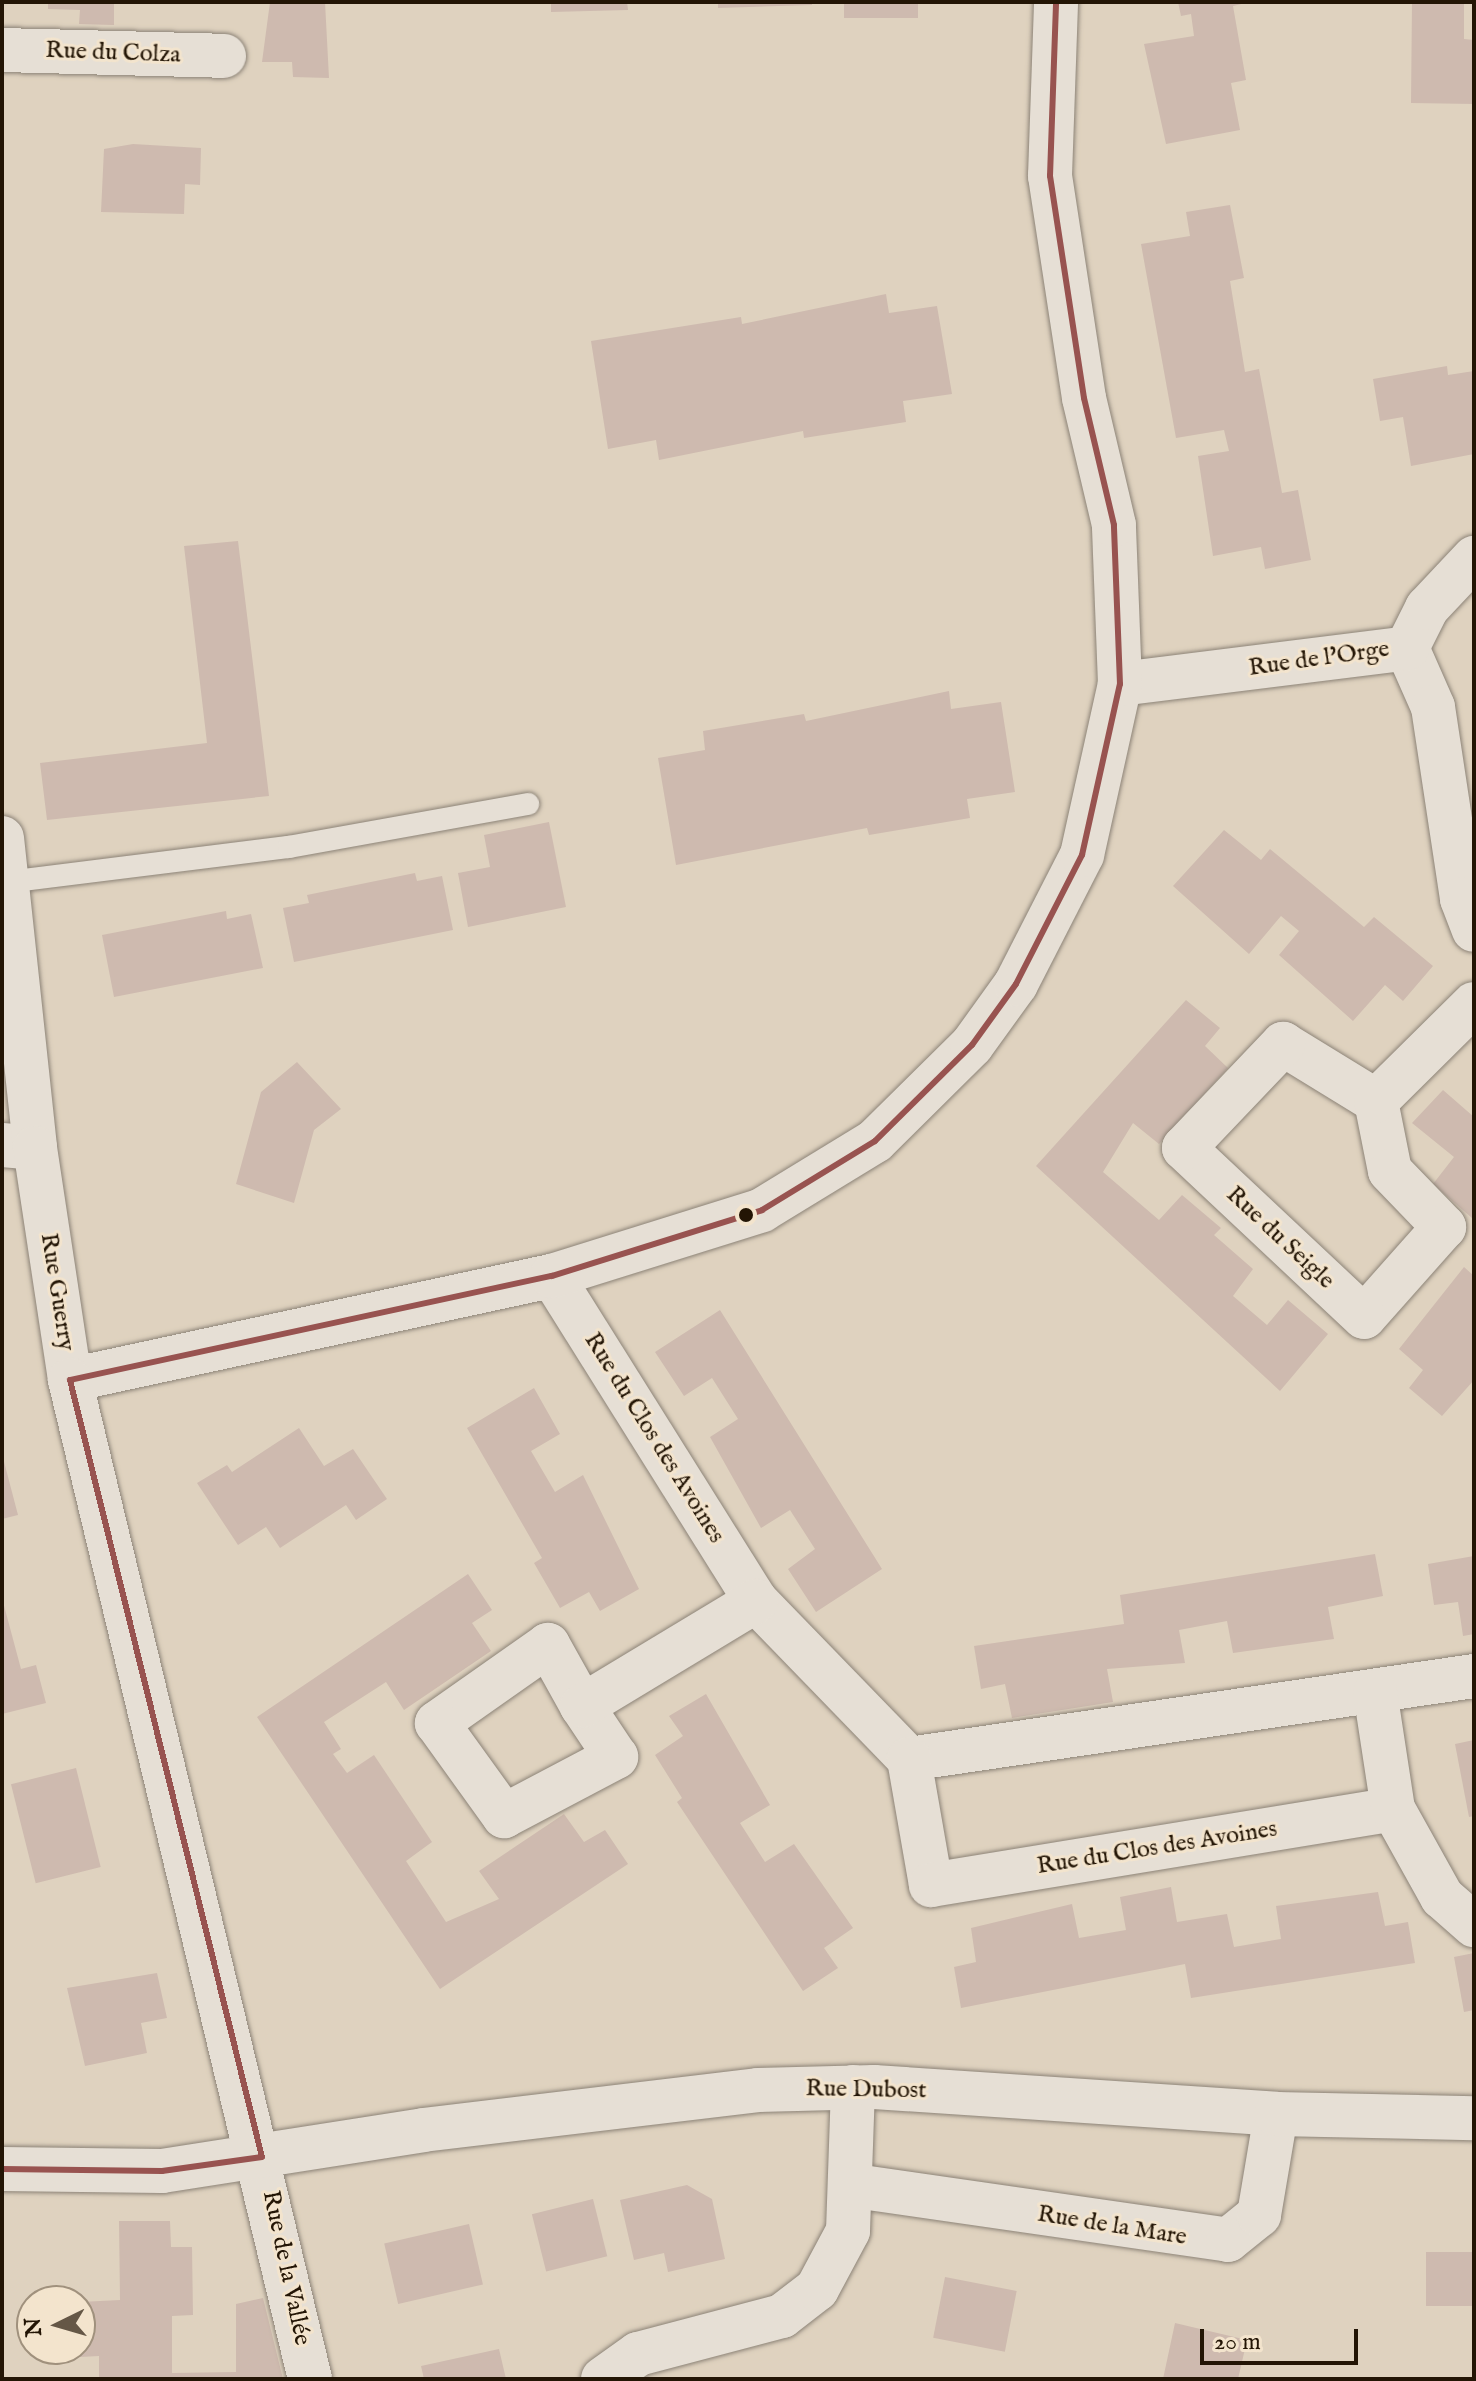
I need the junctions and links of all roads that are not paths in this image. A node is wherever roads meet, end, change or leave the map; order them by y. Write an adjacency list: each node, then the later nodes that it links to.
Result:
1 (1056, 2): 6 (street)
2 (2, 50): 3 (street, Rue du Colza)
3 (224, 56)
4 (1474, 558): 5 (street, Rue de l'Orge)
5 (1407, 648): 6 (street, Rue de l'Orge); 10 (street)
6 (1120, 684): 15 (street)
7 (528, 804): 9 (lane)
8 (2, 838): 9 (street, Rue Guerry)
9 (7, 882): 11 (street, Rue Guerry)
10 (1474, 930)
11 (10, 995): 14 (street, Rue Guerry)
12 (1474, 1004): 13 (street)
13 (1376, 1101): 13 (street, Rue du Seigle)
14 (18, 1146): 16 (street, Rue Guerry)
15 (552, 1276): 16 (street); 17 (street, Rue du Clos des Avoines)
16 (70, 1380): 27 (street, Rue Guerry)
17 (756, 1601): 20 (street); 21 (street, Rue du Clos des Avoines)
18 (1474, 1676): 19 (street)
19 (1375, 1692): 21 (street); 22 (street)
20 (582, 1706)
21 (909, 1759): 22 (street, Rue du Clos des Avoines)
22 (1393, 1809): 23 (street)
23 (1474, 1925)
24 (853, 2087): 25 (street, Rue Dubost); 27 (street, Rue Dubost); 29 (street)
25 (1276, 2114): 26 (street, Rue Dubost); 29 (street, Rue de la Mare)
26 (1474, 2118)
27 (262, 2157): 28 (street, Rue Dubost); 30 (street, Rue de la Vallée)
28 (2, 2169)
29 (855, 2186): 31 (street)
30 (310, 2379)
31 (603, 2379)

